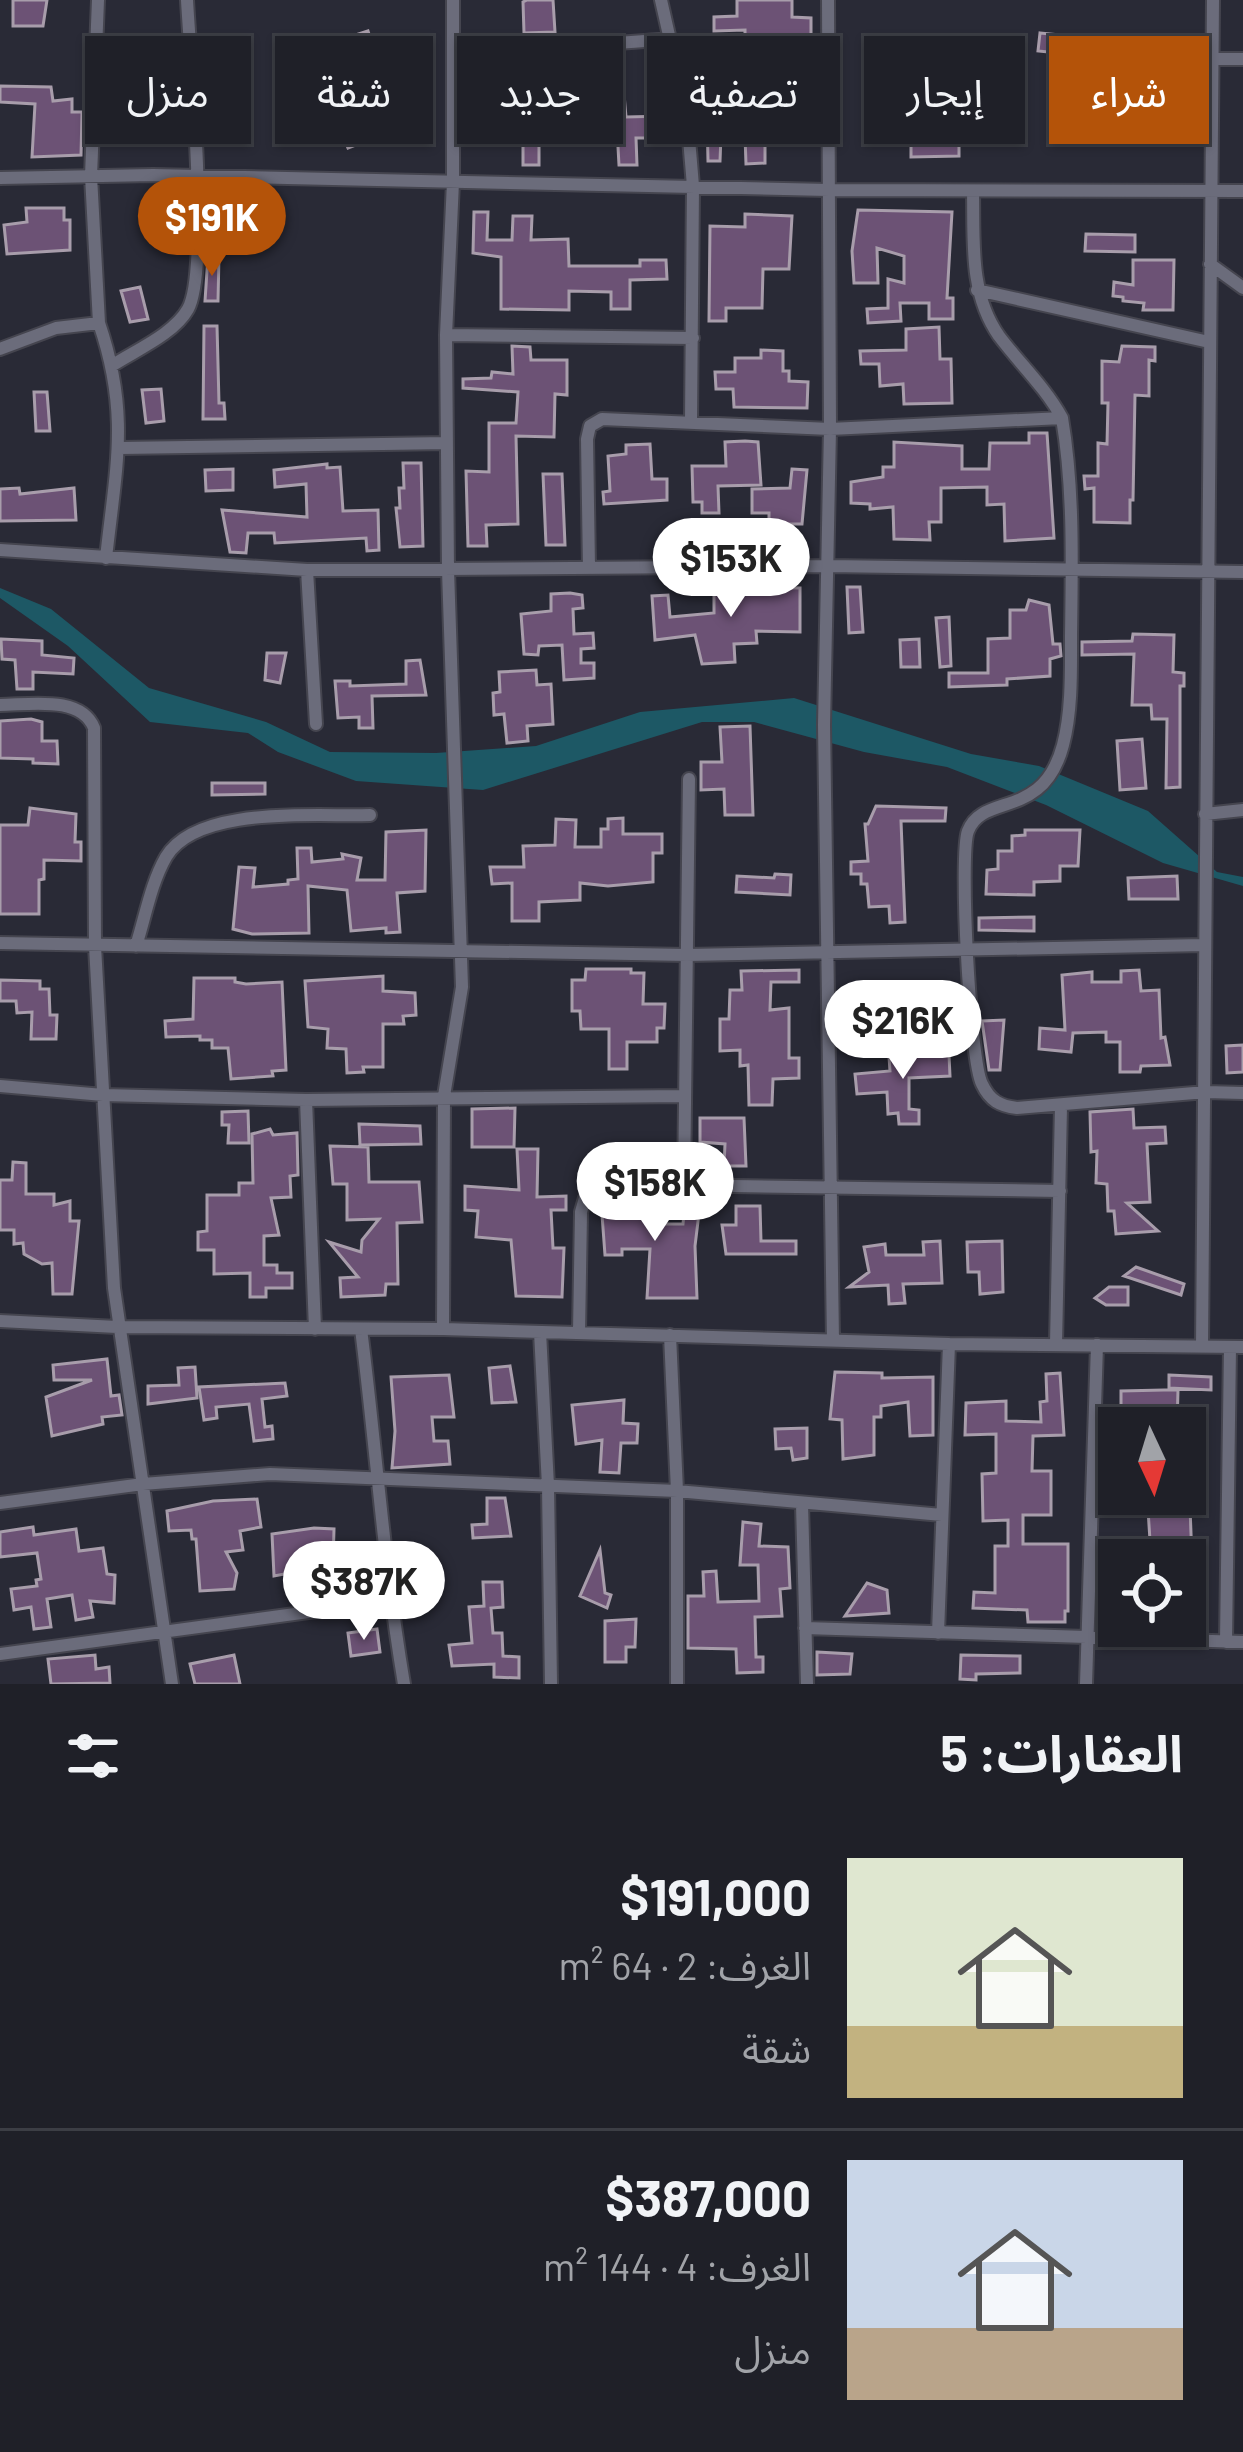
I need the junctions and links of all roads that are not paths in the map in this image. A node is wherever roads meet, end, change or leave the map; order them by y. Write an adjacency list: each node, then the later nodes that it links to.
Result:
1 (98, 0): 13 (street)
2 (187, 0): 14 (street)
3 (453, 0): 9 (street)
4 (661, 0): 7 (street)
5 (829, 0): 18 (street)
6 (1213, 0): 10 (street)
7 (671, 36)
8 (647, 41): 9 (street)
9 (453, 56): 16 (street)
10 (1212, 59): 11 (street); 21 (street)
11 (1243, 59)
12 (689, 144): 17 (street)
13 (91, 176): 14 (street); 15 (street); 25 (street)
14 (196, 177): 16 (street); 30 (street)
15 (0, 178)
16 (453, 182): 17 (street); 26 (street)
17 (692, 186): 18 (street); 27 (street)
18 (828, 190): 19 (street); 33 (street)
19 (973, 191): 21 (street); 24 (street)
20 (1243, 191): 21 (street)
21 (1209, 192): 22 (street)
22 (1210, 264): 23 (street); 28 (street)
23 (1243, 288)
24 (977, 290): 28 (street); 31 (street)
25 (99, 323): 29 (street); 30 (street)
26 (446, 335): 27 (street); 34 (street)
27 (692, 338): 32 (street)
28 (1209, 342): 43 (street)
29 (0, 349)
30 (113, 365): 35 (street)
31 (1061, 418): 33 (street); 42 (street)
32 (691, 421): 33 (street); 39 (street)
33 (830, 429): 38 (street)
34 (447, 443): 35 (street); 41 (street)
35 (120, 448): 37 (street)
36 (0, 550): 37 (street)
37 (106, 558): 40 (street)
38 (828, 566): 39 (street); 42 (street); 57 (street)
39 (590, 568): 41 (street)
40 (307, 570): 41 (street); 46 (street)
41 (448, 570): 56 (street)
42 (1072, 570): 43 (street); 55 (street)
43 (1206, 572): 44 (street); 49 (street)
44 (1243, 572)
45 (0, 705): 53 (street)
46 (316, 724)
47 (689, 779): 58 (street)
48 (1243, 810): 49 (street)
49 (1205, 814): 52 (street)
50 (370, 815): 54 (street)
51 (0, 943): 53 (street)
52 (1204, 945): 55 (street); 60 (street)
53 (95, 946): 54 (street); 62 (street)
54 (136, 946): 56 (street)
55 (966, 951): 57 (street); 66 (street)
56 (461, 952): 58 (street); 63 (street)
57 (825, 954): 58 (street); 68 (street)
58 (687, 956): 64 (street)
59 (0, 1086): 62 (street)
60 (1206, 1092): 61 (street); 66 (street); 82 (street)
61 (1243, 1093)
62 (103, 1094): 65 (street); 71 (street)
63 (445, 1096): 64 (street); 65 (street); 74 (street)
64 (685, 1096): 67 (street)
65 (306, 1100): 72 (street)
66 (1060, 1106): 69 (street)
67 (684, 1185): 68 (street); 76 (street)
68 (828, 1187): 69 (street); 78 (street)
69 (1060, 1191): 80 (street)
70 (0, 1322): 71 (street)
71 (117, 1327): 72 (street); 85 (street)
72 (315, 1329): 73 (street)
73 (361, 1329): 74 (street); 84 (street)
74 (443, 1329): 75 (street)
75 (540, 1332): 76 (street); 86 (street)
76 (580, 1333): 77 (street)
77 (670, 1335): 78 (street); 87 (street)
78 (833, 1341): 79 (street)
79 (949, 1344): 80 (street); 92 (street)
80 (1056, 1344): 81 (street)
81 (1097, 1345): 82 (street); 97 (street)
82 (1202, 1347): 83 (street)
83 (1236, 1347): 89 (street)
84 (381, 1480): 85 (street); 86 (street); 93 (street)
85 (143, 1484): 90 (street); 95 (street)
86 (548, 1486): 87 (street); 103 (street)
87 (677, 1491): 91 (street); 104 (street)
88 (1243, 1495): 89 (street)
89 (1228, 1496): 98 (street)
90 (0, 1503)
91 (802, 1504): 92 (street); 94 (street)
92 (941, 1515): 96 (street)
93 (390, 1601): 95 (street); 102 (street)
94 (805, 1628): 96 (street); 105 (street)
95 (164, 1633): 100 (street); 101 (street)
96 (938, 1633): 97 (street)
97 (1087, 1637): 98 (street); 106 (street)
98 (1226, 1642): 99 (street)
99 (1243, 1642)
100 (0, 1654)
101 (172, 1684)
102 (404, 1684)
103 (551, 1684)
104 (677, 1684)
105 (807, 1684)
106 (1086, 1684)

